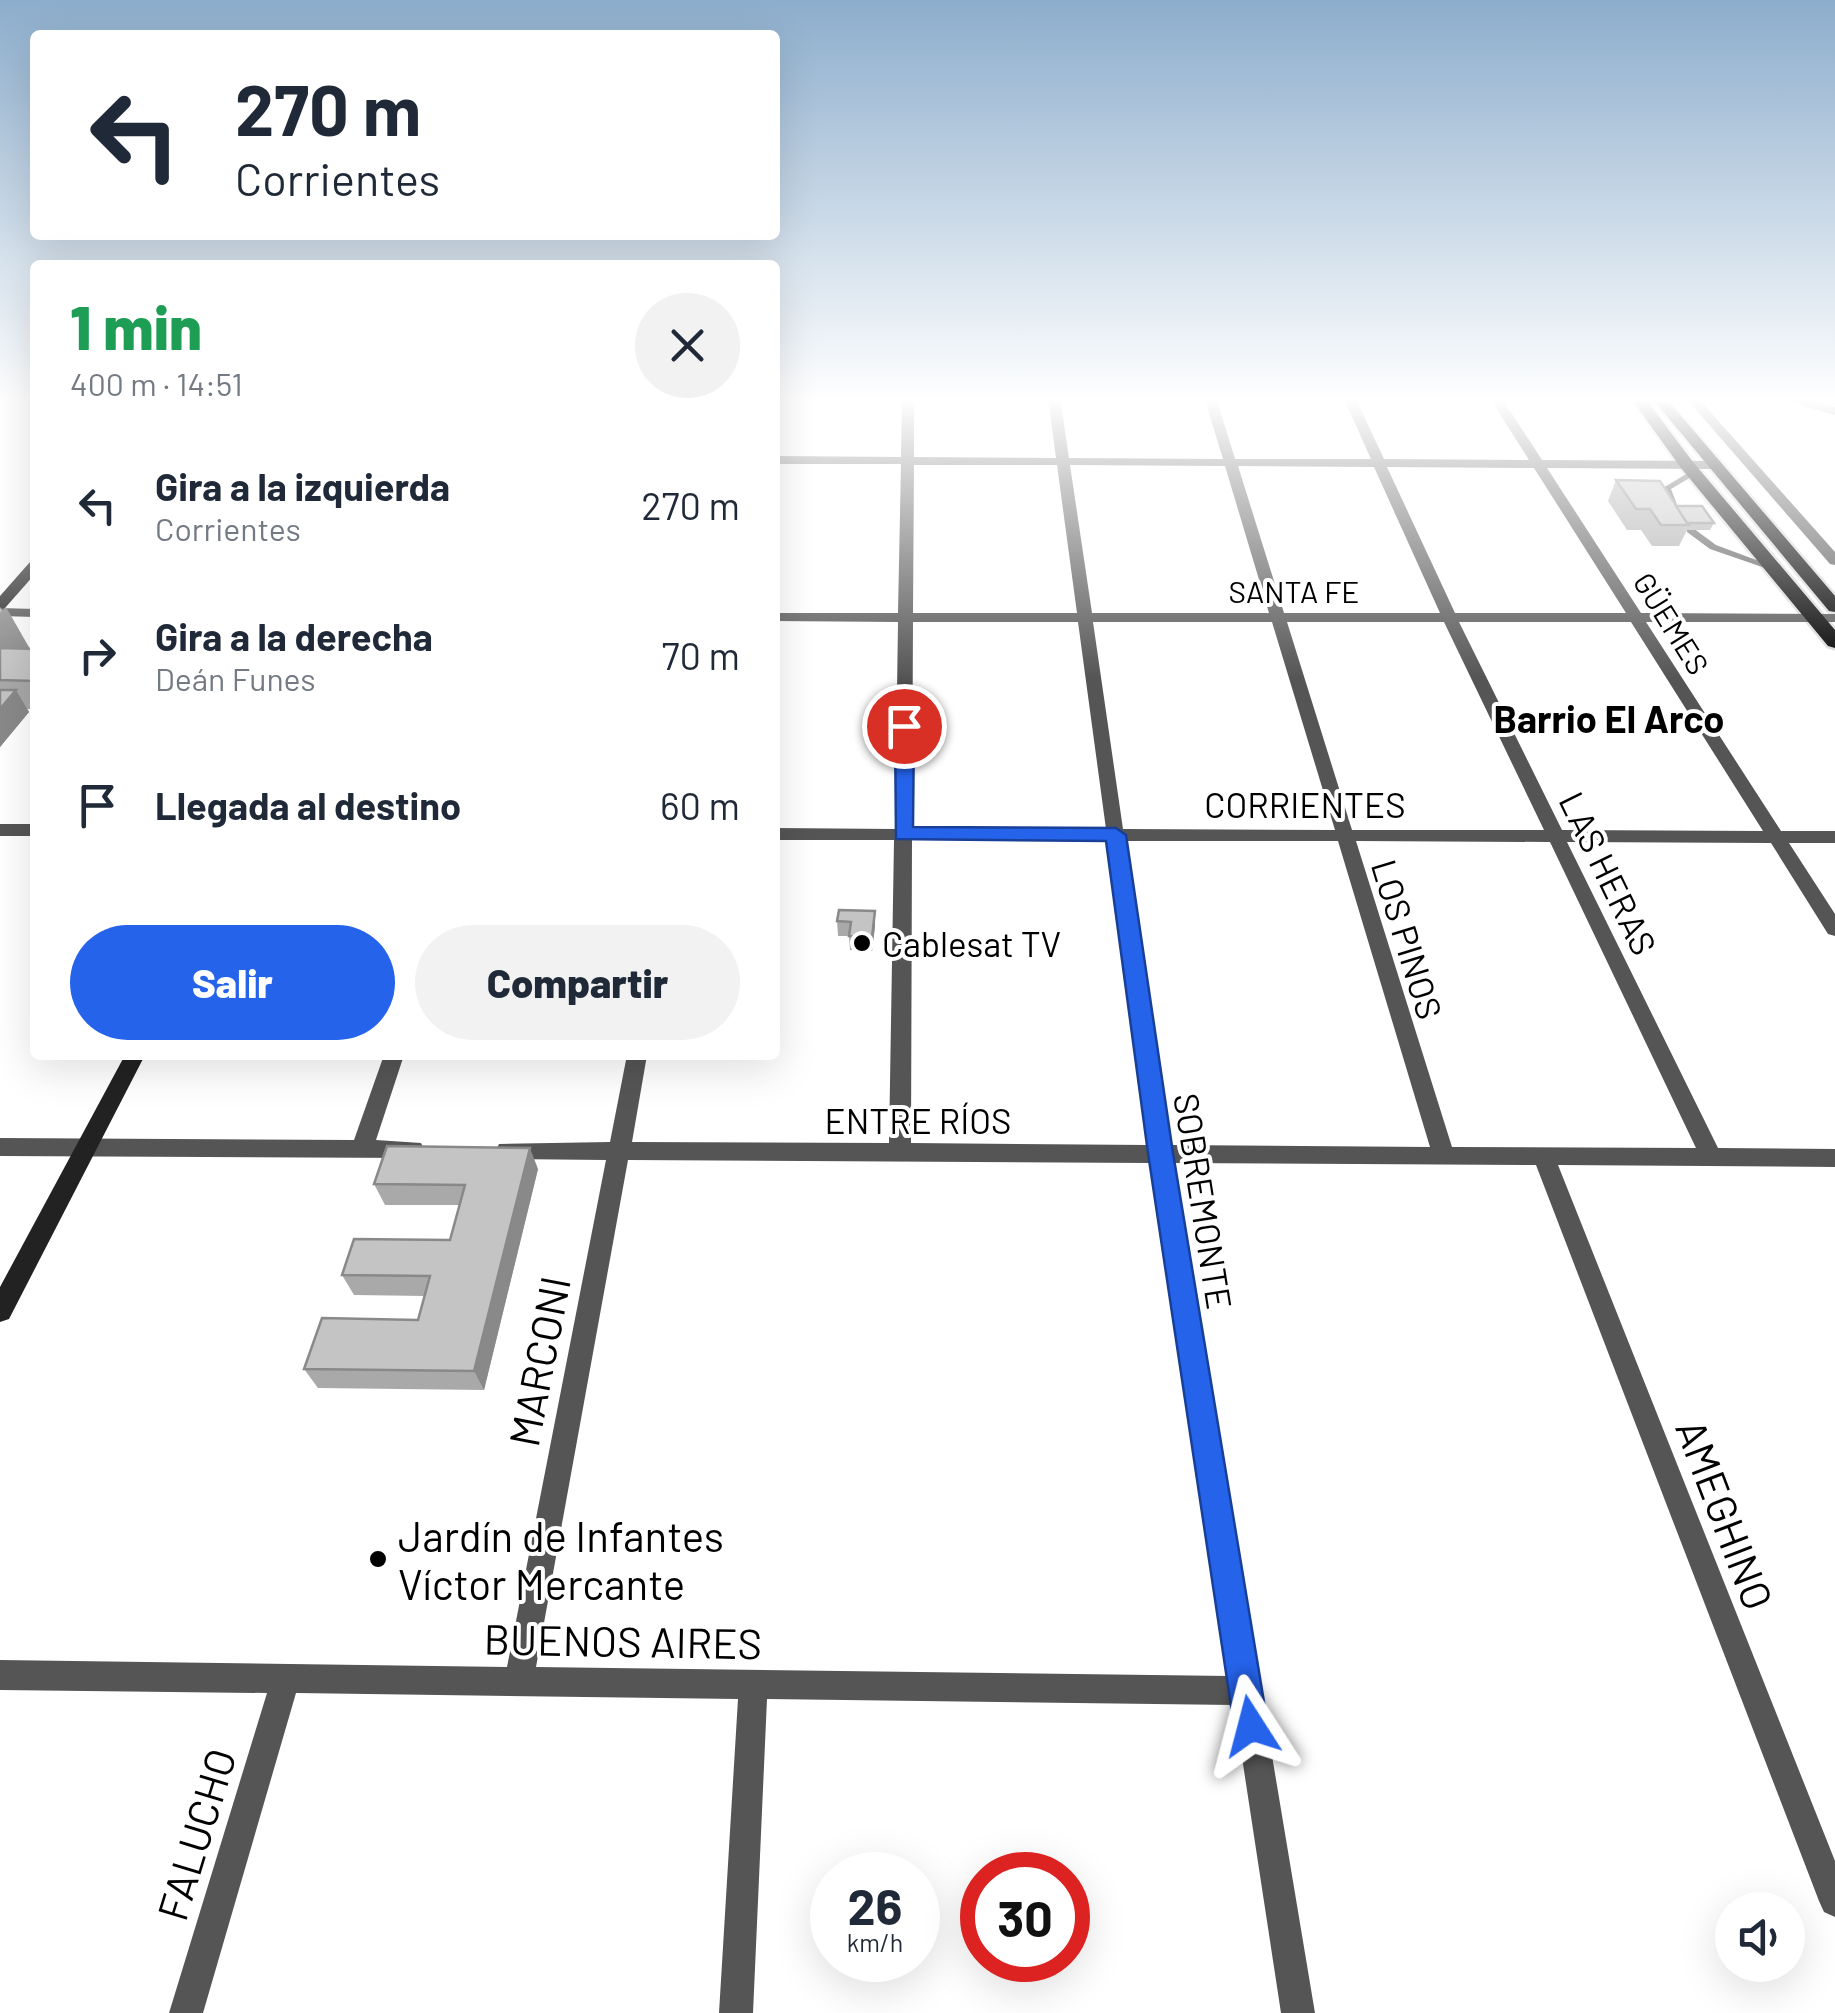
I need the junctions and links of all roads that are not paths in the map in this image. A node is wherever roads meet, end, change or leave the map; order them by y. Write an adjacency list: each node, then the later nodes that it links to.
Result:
1 (907, 491): 19 (street)
2 (1067, 491): 21 (street, SOBREMONTE)
3 (1239, 491): 22 (street, LOS PINOS)
4 (1393, 491): 24 (street, LAS HERAS)
5 (1557, 491): 25 (street, GÜEMES)
6 (1667, 491): 10 (lane)
7 (1709, 491): 13 (main road)
8 (1735, 491): 15 (main road)
9 (1774, 491): 12 (street)
10 (1675, 512)
11 (1690, 530): 13 (lane)
12 (1835, 561)
13 (1771, 566): 20 (main road)
14 (30, 572): 16 (street)
15 (1835, 607)
16 (0, 609): 17 (street)
17 (30, 612)
18 (780, 616): 19 (street, SANTA FE)
19 (906, 617): 21 (street, SANTA FE); 30 (street)
20 (1813, 617): 23 (street, SANTA FE); 25 (street, SANTA FE); 26 (main road)
21 (1085, 618): 22 (street, SANTA FE); 31 (street, SOBREMONTE)
22 (1278, 618): 24 (street, SANTA FE); 32 (street, LOS PINOS)
23 (1835, 618)
24 (1450, 619): 25 (street, SANTA FE); 33 (street, LAS HERAS)
25 (1638, 620): 35 (street, GÜEMES)
26 (1835, 642)
27 (30, 828): 28 (street)
28 (0, 830)
29 (780, 834): 30 (street, CORRIENTES)
30 (903, 834): 31 (street, CORRIENTES); 46 (street)
31 (1116, 835): 32 (street, CORRIENTES); 47 (street, SOBREMONTE)
32 (1345, 836): 33 (street, CORRIENTES); 48 (street, LOS PINOS)
33 (1559, 837): 35 (street, CORRIENTES); 50 (street, LAS HERAS)
34 (1835, 837): 35 (street, CORRIENTES)
35 (1774, 838): 36 (street, GÜEMES)
36 (1835, 930)
37 (132, 1060): 40 (street)
38 (392, 1060): 42 (street)
39 (635, 1060): 45 (street, MARCONI)
40 (86, 1147): 41 (street); 42 (street); 52 (street)
41 (0, 1148)
42 (362, 1149): 43 (street)
43 (441, 1150)
44 (480, 1150): 45 (street, ENTRE RÍOS)
45 (618, 1151): 46 (street, ENTRE RÍOS); 55 (street, MARCONI)
46 (900, 1152): 47 (street, ENTRE RÍOS)
47 (1160, 1153): 48 (street, ENTRE RÍOS); 57 (street, SOBREMONTE)
48 (1444, 1155): 49 (street, ENTRE RÍOS)
49 (1543, 1156): 50 (street, ENTRE RÍOS); 58 (street, AMEGHINO)
50 (1712, 1158): 51 (street, ENTRE RÍOS)
51 (1835, 1158)
52 (0, 1311)
53 (0, 1676): 54 (street, BUENOS AIRES)
54 (286, 1678): 55 (street, BUENOS AIRES); 59 (street, FALUCHO)
55 (519, 1682): 56 (street, BUENOS AIRES)
56 (754, 1684): 57 (street, BUENOS AIRES); 60 (street)
57 (1245, 1690): 61 (street, SOBREMONTE)
58 (1835, 1902)
59 (186, 2013)
60 (736, 2013)
61 (1298, 2013)

